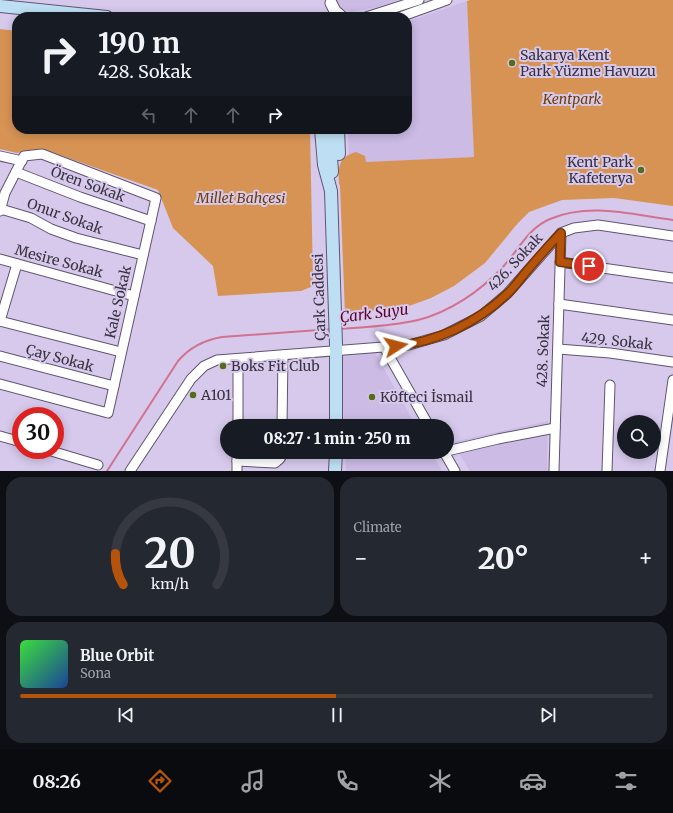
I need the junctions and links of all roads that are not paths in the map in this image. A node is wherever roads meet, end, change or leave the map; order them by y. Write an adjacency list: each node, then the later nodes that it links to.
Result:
1 (418, 0): 8 (street)
2 (447, 0): 9 (street)
3 (331, 2): 6 (street); 7 (street)
4 (0, 6): 5 (main road)
5 (58, 12)
6 (332, 12)
7 (338, 12)
8 (381, 12)
9 (412, 13)
10 (321, 134): 16 (main road, Çark Caddesi)
11 (330, 134): 16 (main road, Çark Caddesi)
12 (338, 134): 16 (main road)
13 (0, 156): 14 (street)
14 (22, 161): 15 (street); 19 (street, Kale Sokak)
15 (16, 172): 17 (street); 19 (street, Ören Sokak)
16 (332, 186): 32 (main road, Çark Caddesi)
17 (2, 192): 18 (street)
18 (0, 210): 22 (street, Onur Sokak)
19 (151, 221): 22 (street, Kale Sokak)
20 (561, 233): 21 (street, 426. Sokak); 24 (street, 428. Sokak); 31 (street, 426. Sokak)
21 (673, 236)
22 (143, 255): 27 (street, Kale Sokak)
23 (0, 259): 25 (street, Mesire Sokak)
24 (560, 262): 26 (street); 28 (street, 428. Sokak)
25 (17, 264): 27 (street, Mesire Sokak); 30 (street)
26 (673, 278)
27 (134, 296): 34 (street, Kale Sokak)
28 (559, 304): 29 (street); 33 (street, 428. Sokak)
29 (673, 320)
30 (0, 321): 34 (street)
31 (384, 347): 32 (street, 426. Sokak); 46 (street)
32 (336, 348): 36 (street, 426. Sokak); 45 (main road, Çark Caddesi)
33 (558, 349): 38 (street, 429. Sokak); 47 (street, 428. Sokak)
34 (121, 352): 42 (street, Kale Sokak)
35 (0, 356): 42 (street, Çay Sokak)
36 (283, 356): 37 (street, 426. Sokak); 44 (street)
37 (238, 359): 43 (street); 59 (street, 426. Sokak)
38 (673, 362)
39 (673, 380): 48 (street)
40 (0, 384): 42 (street, Kale Sokak)
41 (610, 385): 64 (street)
42 (114, 386)
43 (238, 419)
44 (282, 419)
45 (336, 419)
46 (425, 419)
47 (555, 428): 51 (street); 63 (street, 428. Sokak)
48 (669, 430): 65 (street)
49 (0, 436): 50 (street)
50 (12, 439)
51 (454, 449)
52 (64, 454): 58 (street)
53 (237, 459): 60 (street)
54 (253, 459): 55 (street)
55 (278, 459)
56 (336, 459): 61 (main road)
57 (448, 459): 62 (street)
58 (98, 464)
59 (130, 471)
60 (237, 471)
61 (335, 471)
62 (455, 471)
63 (554, 471)
64 (607, 471)
65 (660, 471)

